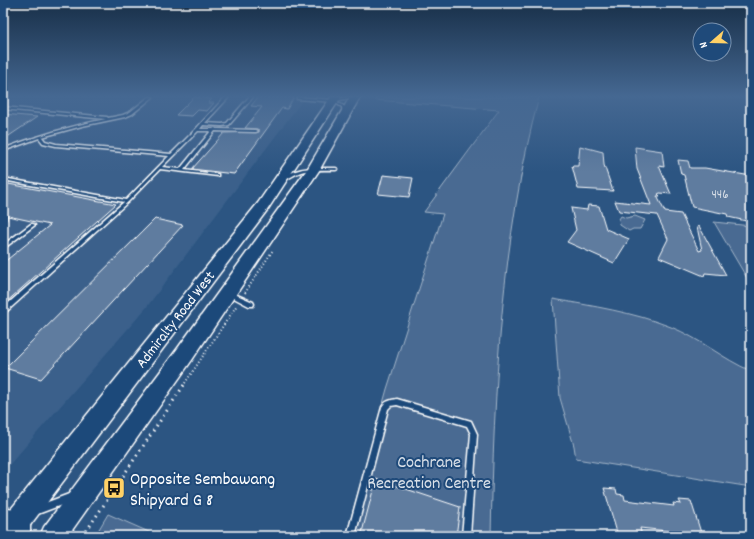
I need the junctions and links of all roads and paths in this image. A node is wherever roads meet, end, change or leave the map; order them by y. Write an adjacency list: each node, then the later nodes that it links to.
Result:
1 (97, 122): 9 (lane)
2 (230, 122): 5 (lane)
3 (319, 122): 18 (main road, Admiralty Road West)
4 (342, 122): 13 (main road, Admiralty Road West)
5 (202, 124): 7 (lane)
6 (215, 129): 7 (lane); 8 (lane); 15 (lane)
7 (197, 130): 11 (lane)
8 (256, 131)
9 (40, 137): 10 (lane); 11 (lane)
10 (3, 150)
11 (173, 155): 12 (lane)
12 (159, 168): 15 (lane); 19 (lane)
13 (314, 169): 14 (lane); 18 (lane); 22 (main road, Admiralty Road West)
14 (336, 169)
15 (181, 171): 16 (lane)
16 (217, 175)
17 (3, 179): 19 (lane)
18 (278, 184): 26 (main road, Admiralty Road West)
19 (127, 201): 24 (lane)
20 (33, 225): 21 (lane)
21 (3, 247)
22 (227, 293): 23 (lane); 25 (main road, Admiralty Road West)
23 (251, 304)
24 (3, 311)
25 (89, 484): 26 (lane); 28 (main road, Admiralty Road West)
26 (18, 520): 27 (main road, Admiralty Road West)
27 (6, 536)
28 (52, 536)
29 (351, 536): 30 (lane)
30 (466, 536)

